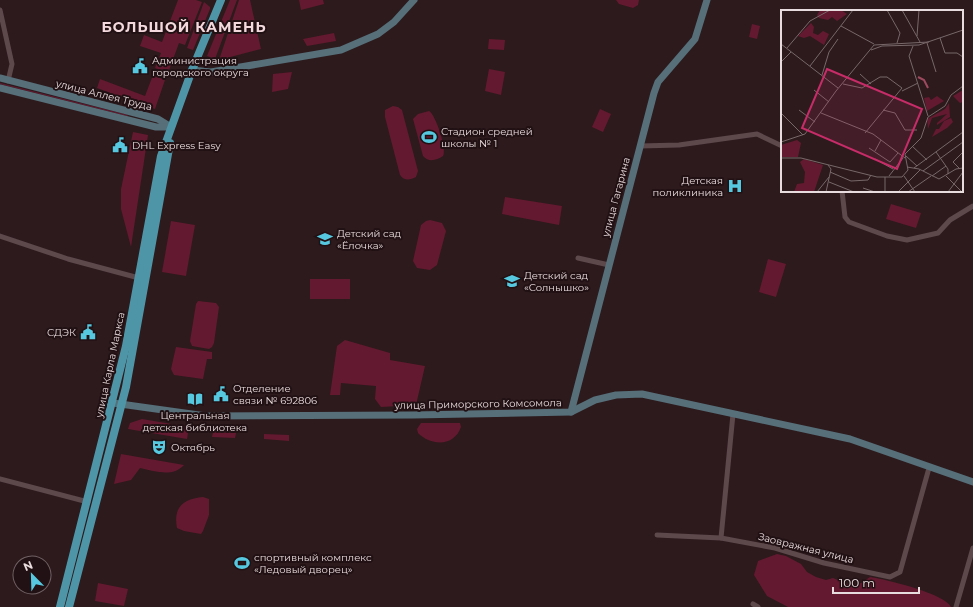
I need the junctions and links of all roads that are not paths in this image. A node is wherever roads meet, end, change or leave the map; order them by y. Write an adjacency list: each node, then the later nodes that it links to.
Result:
1 (221, 0): 5 (main road, улица Карла Маркса)
2 (414, 0): 5 (street)
3 (707, 0): 10 (street, улица Гагарина)
4 (0, 10): 7 (street)
5 (192, 70): 9 (main road, улица Карла Маркса)
6 (0, 78): 7 (street, улица Аллея Труда)
7 (8, 81): 9 (street, улица Аллея Труда)
8 (0, 88): 9 (street, улица Аллея Труда)
9 (171, 126): 17 (main road, улица Карла Маркса); 18 (main road, улица Карла Маркса)
10 (640, 146): 11 (street); 16 (street, улица Гагарина)
11 (781, 146)
12 (842, 192): 13 (street)
13 (973, 206)
14 (0, 236): 17 (street)
15 (578, 258): 16 (street)
16 (609, 265): 19 (street, улица Гагарина)
17 (139, 278): 18 (main road, улица Карла Маркса)
18 (117, 403): 19 (street, улица Приморского Комсомола); 24 (main road, улица Карла Маркса); 29 (main road, улица Карла Маркса)
19 (571, 412): 20 (street, улица Приморского Комсомола)
20 (733, 414): 21 (street, улица Приморского Комсомола); 26 (street)
21 (929, 468): 23 (street, улица Приморского Комсомола); 26 (street, Заовражная улица)
22 (0, 479): 24 (street)
23 (973, 482)
24 (88, 502): 28 (main road, улица Карла Маркса)
25 (657, 535): 26 (street, Заовражная улица)
26 (721, 538)
27 (973, 548): 30 (street)
28 (60, 607)
29 (69, 607)
30 (956, 607)

